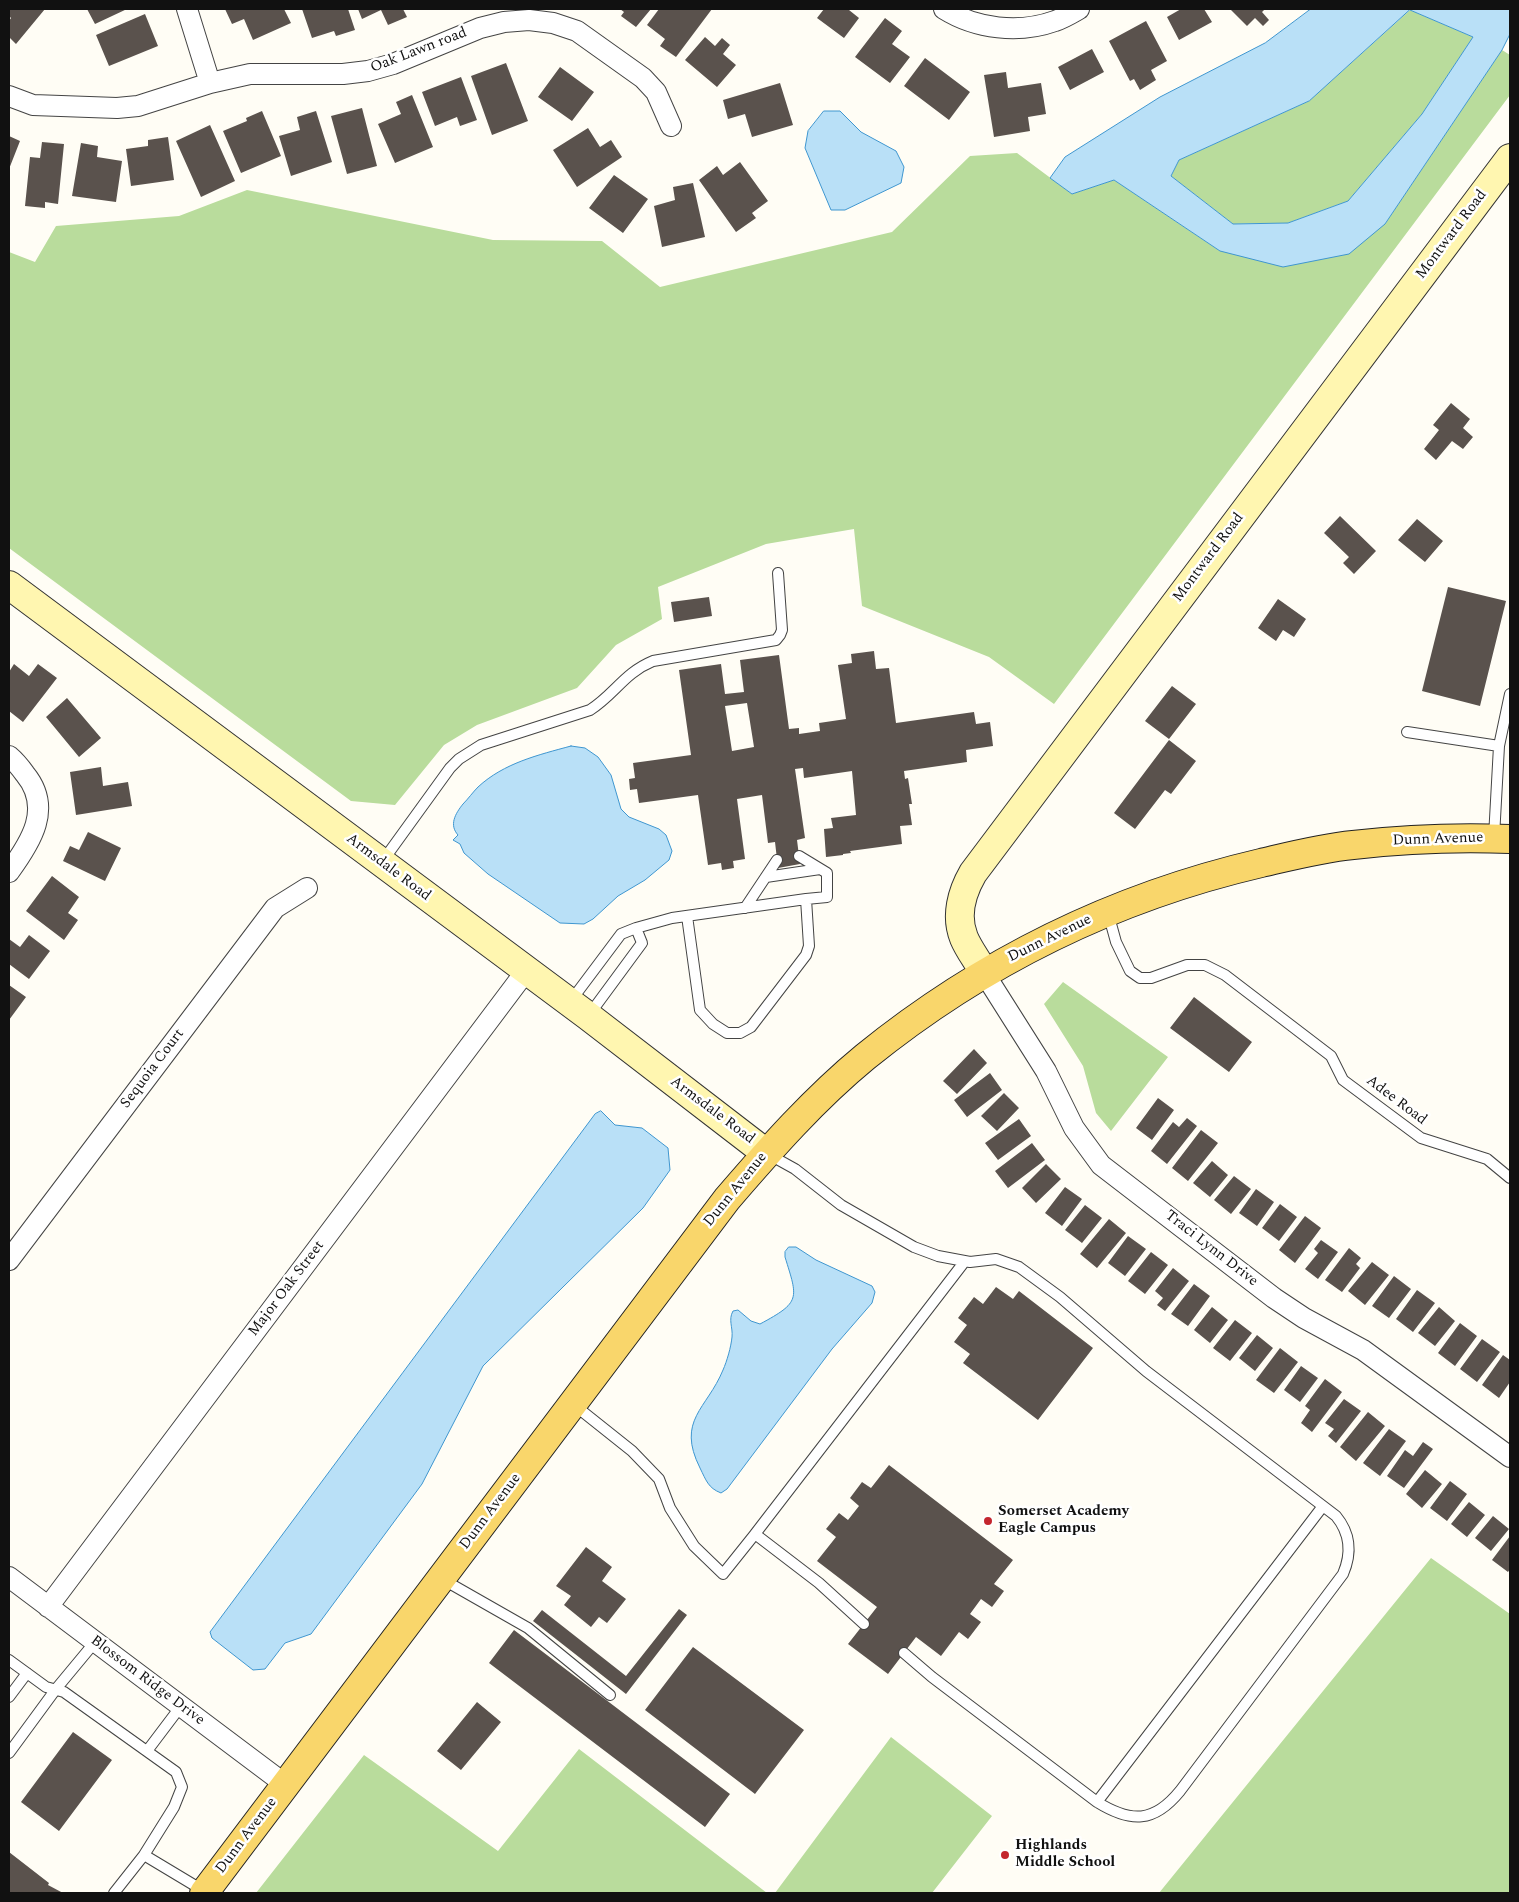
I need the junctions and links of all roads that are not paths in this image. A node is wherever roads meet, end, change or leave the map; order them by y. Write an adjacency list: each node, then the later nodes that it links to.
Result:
1 (187, 9): 4 (street)
2 (944, 9): 3 (street)
3 (1080, 9)
4 (210, 83): 5 (street, Oak Lawn road); 6 (street, Oak Lawn road)
5 (9, 96)
6 (672, 126)
7 (1510, 158): 28 (street, Montward Road)
8 (778, 573): 17 (lane)
9 (9, 585): 17 (street, Armsdale Road)
10 (1510, 694): 12 (lane)
11 (1407, 732): 12 (lane)
12 (1499, 746): 14 (lane)
13 (9, 756): 19 (street)
14 (1502, 839): 24 (main road, Dunn Avenue)
15 (799, 856): 18 (lane)
16 (777, 860): 20 (lane)
17 (381, 863): 27 (street, Armsdale Road)
18 (820, 869): 20 (lane); 22 (lane)
19 (9, 872)
20 (766, 877): 23 (lane)
21 (307, 888): 32 (street, Sequoia Court)
22 (806, 900): 23 (lane); 25 (lane)
23 (745, 908): 25 (lane)
24 (1107, 911): 28 (main road, Dunn Avenue); 31 (lane, Adee Road)
25 (687, 916): 26 (lane)
26 (636, 928): 29 (lane); 29 (lane)
27 (526, 971): 29 (street, Armsdale Road); 40 (street, Major Oak Street)
28 (984, 973): 30 (main road, Dunn Avenue); 35 (street, Traci Lynn Drive)
29 (579, 1010): 30 (street, Armsdale Road)
30 (766, 1153): 33 (lane); 34 (main road, Dunn Avenue)
31 (1510, 1178)
32 (9, 1260)
33 (965, 1261): 36 (lane); 37 (lane)
34 (573, 1403): 37 (lane); 39 (main road, Dunn Avenue)
35 (1510, 1457)
36 (1323, 1506): 53 (lane); 53 (lane)
37 (755, 1534): 41 (lane)
38 (9, 1577): 40 (street, Blossom Ridge Drive)
39 (441, 1578): 47 (lane); 52 (main road, Dunn Avenue)
40 (48, 1607): 42 (street, Blossom Ridge Drive)
41 (864, 1624)
42 (95, 1642): 46 (lane); 49 (street, Blossom Ridge Drive)
43 (904, 1653): 53 (lane)
44 (9, 1660): 45 (lane)
45 (27, 1673): 46 (lane); 48 (lane)
46 (56, 1689): 50 (lane); 51 (lane)
47 (610, 1695)
48 (9, 1697)
49 (181, 1706): 50 (lane); 52 (street, Blossom Ridge Drive)
50 (147, 1751): 54 (lane)
51 (9, 1753)
52 (286, 1785): 56 (main road, Dunn Avenue)
53 (1097, 1802)
54 (144, 1855): 55 (lane); 56 (lane)
55 (114, 1893)
56 (205, 1893)

